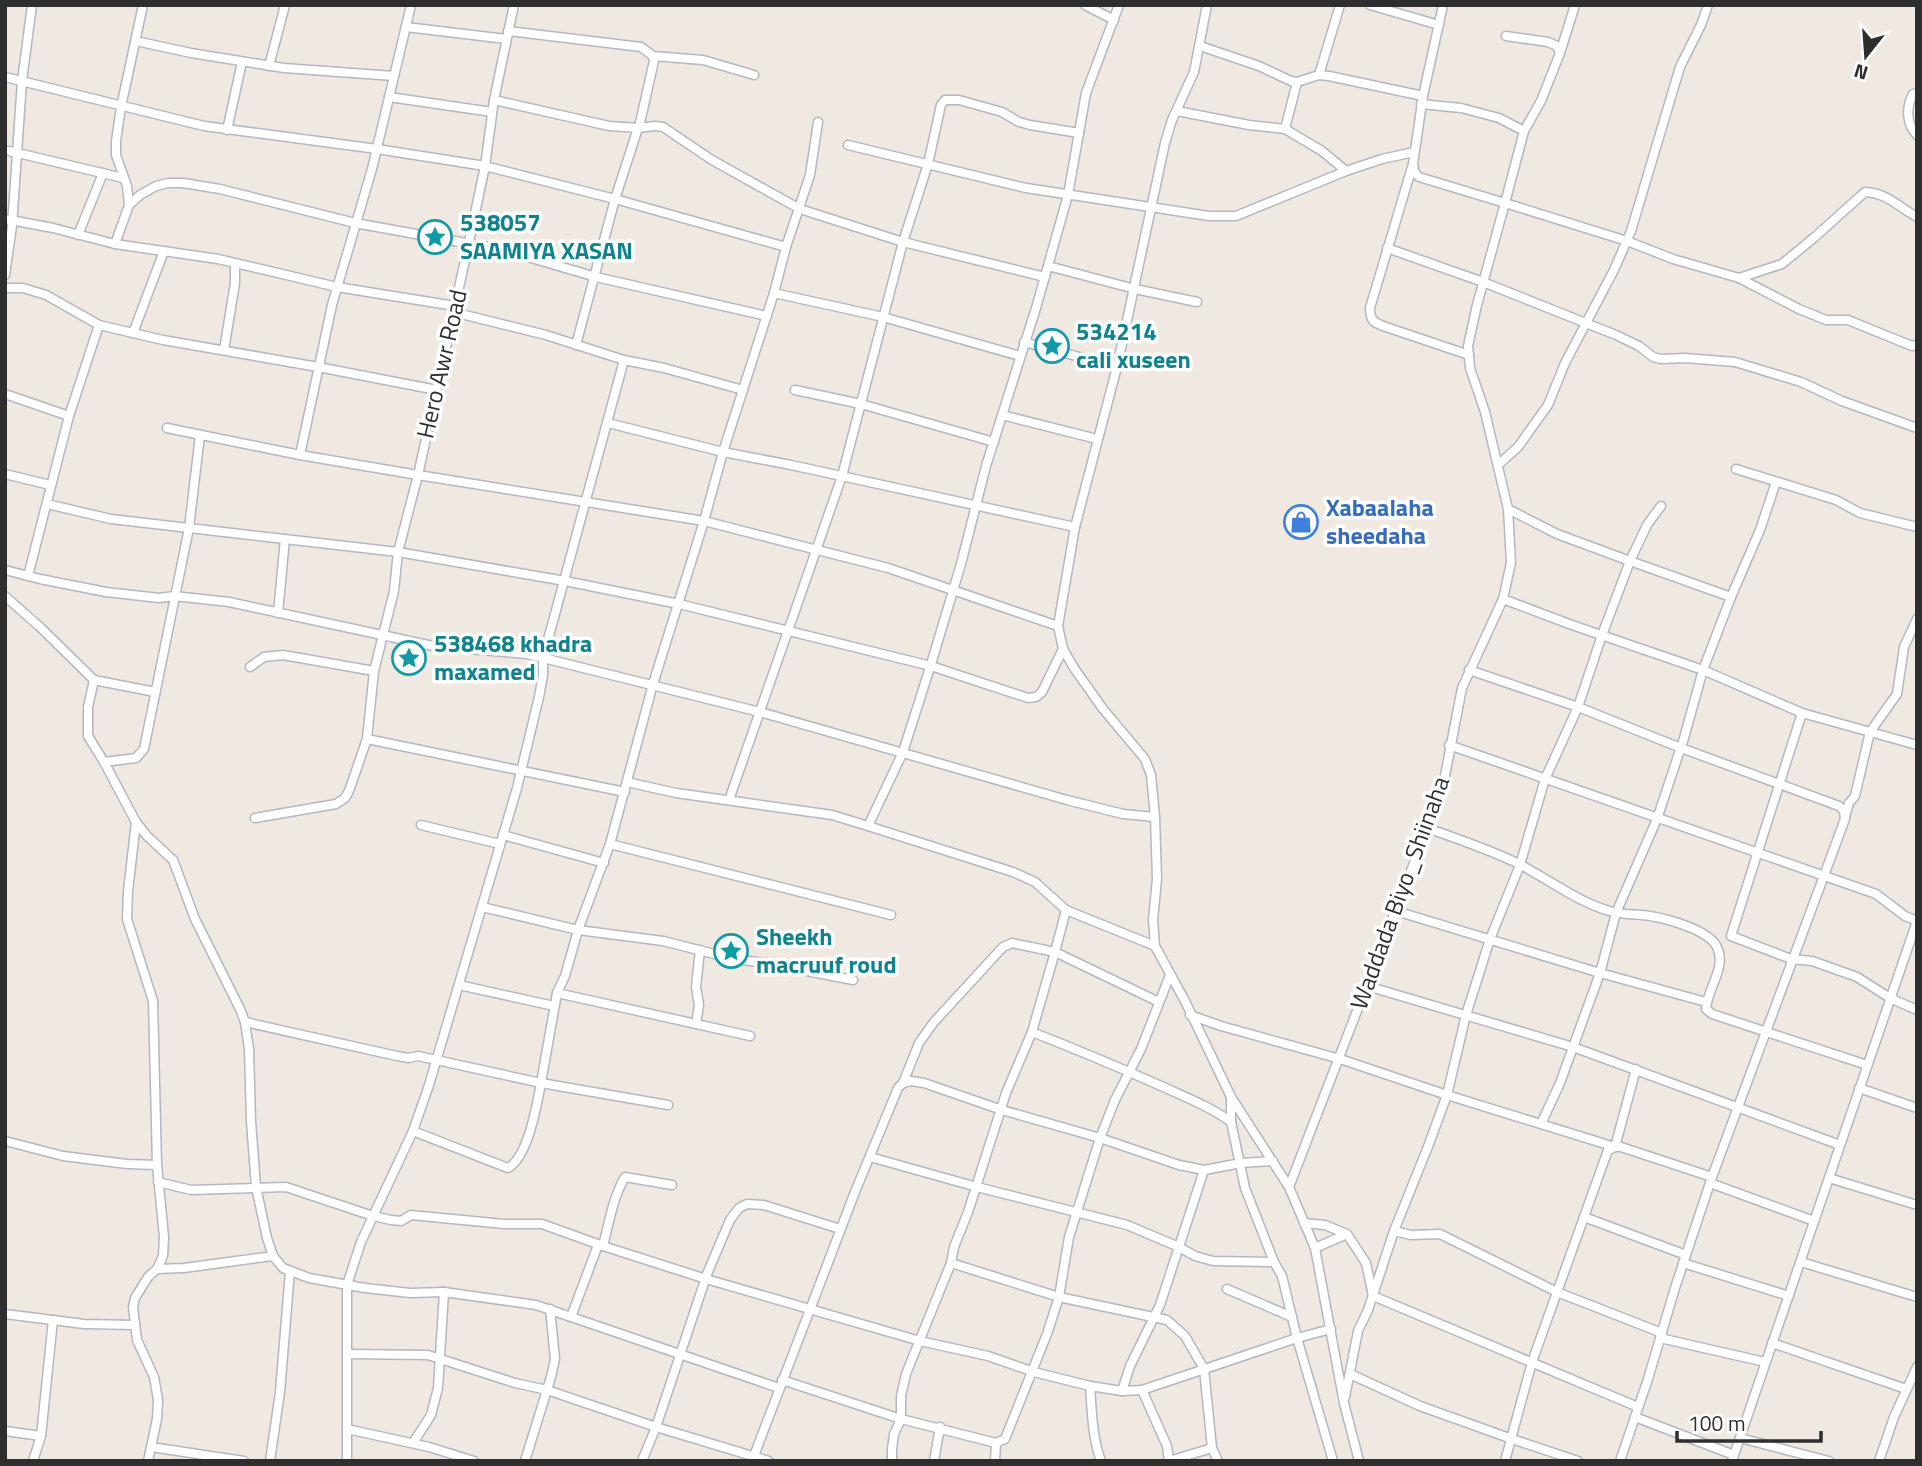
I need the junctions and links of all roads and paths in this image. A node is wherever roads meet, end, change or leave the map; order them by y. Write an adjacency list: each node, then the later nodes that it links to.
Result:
1 (32, 5): 29 (street)
2 (143, 5): 19 (street)
3 (285, 5): 24 (street)
4 (514, 5): 17 (street, Hero Awr Road)
5 (1085, 5): 14 (street)
6 (1119, 5): 14 (street)
7 (1207, 5): 20 (street)
8 (1339, 5): 26 (street)
9 (1370, 5): 15 (street)
10 (1443, 5): 15 (street)
11 (1575, 5): 21 (street, Waddada Biyo_Shiinaha)
12 (1708, 5): 66 (street)
13 (409, 6): 16 (street)
14 (1114, 20): 43 (street)
15 (1439, 24): 34 (street)
16 (405, 27): 17 (street); 27 (street)
17 (507, 35): 22 (street); 33 (street, Hero Awr Road)
18 (1506, 36): 21 (street)
19 (136, 41): 23 (street); 35 (street)
20 (1200, 46): 30 (street); 36 (street)
21 (1560, 53): 42 (street, Waddada Biyo_Shiinaha)
22 (653, 56): 25 (street); 39 (street)
23 (242, 62): 24 (street); 41 (street)
24 (269, 66): 27 (street)
25 (754, 75)
26 (1319, 75): 30 (street); 34 (street)
27 (394, 76): 32 (street)
28 (5, 77): 29 (street)
29 (22, 80): 35 (street); 48 (street)
30 (1297, 82): 40 (street)
31 (1917, 93): 44 (street)
32 (389, 97): 37 (street); 46 (street)
33 (494, 100): 37 (street, Hero Awr Road); 39 (street)
34 (1422, 100): 42 (street); 49 (street)
35 (121, 107): 41 (street); 55 (street)
36 (1177, 111): 40 (street); 60 (street)
37 (492, 112): 52 (street, Hero Awr Road)
38 (818, 122): 61 (street)
39 (638, 128): 57 (street); 61 (street)
40 (1285, 129): 53 (street)
41 (227, 130): 46 (street)
42 (1524, 131): 58 (street, Waddada Biyo_Shiinaha)
43 (1079, 133): 50 (street); 56 (street)
44 (1917, 135)
45 (848, 145): 50 (street)
46 (377, 149): 52 (street); 64 (street)
47 (5, 150): 48 (street)
48 (16, 152): 54 (street); 63 (street)
49 (1414, 152): 51 (street); 53 (street)
50 (928, 164): 56 (street); 67 (street)
51 (1413, 164): 58 (street); 71 (street)
52 (485, 166): 57 (street); 68 (street, Hero Awr Road)
53 (1346, 172): 60 (street)
54 (103, 173): 55 (street); 65 (street)
55 (123, 178): 59 (street)
56 (1068, 195): 60 (street); 74 (street)
57 (615, 199): 70 (street); 76 (street)
58 (1505, 203): 66 (street); 79 (street, Waddada Biyo_Shiinaha)
59 (129, 205): 64 (street); 69 (street)
60 (1152, 207): 82 (street)
61 (800, 209): 67 (street); 70 (street)
62 (1917, 216): 78 (street)
63 (8, 219): 65 (street); 75 (street)
64 (355, 223): 68 (street); 80 (street)
65 (78, 235): 69 (street)
66 (1627, 241): 78 (street); 88 (street)
67 (903, 242): 77 (street); 87 (street)
68 (469, 243): 76 (street); 85 (street, Hero Awr Road)
69 (115, 244): 72 (street)
70 (786, 247): 83 (street)
71 (1387, 248): 79 (street); 95 (street)
72 (164, 251): 73 (street); 90 (street)
73 (235, 263): 80 (street); 94 (street)
74 (1048, 267): 77 (street); 82 (street)
75 (5, 275)
76 (596, 276): 86 (street); 92 (street)
77 (1045, 277): 91 (street)
78 (1739, 278): 93 (street)
79 (1483, 282): 88 (street); 95 (street, Waddada Biyo_Shiinaha)
80 (337, 287): 85 (street); 98 (street)
81 (5, 288): 89 (street)
82 (1135, 289): 84 (street); 99 (street)
83 (774, 293): 86 (street); 87 (street)
84 (1197, 302)
85 (454, 309): 92 (street); 100 (street, Hero Awr Road)
86 (767, 316): 101 (street)
87 (883, 317): 96 (street); 104 (street)
88 (1585, 323): 109 (street); 115 (street)
89 (99, 325): 90 (street); 106 (street)
90 (133, 333): 94 (street)
91 (1024, 342): 96 (street); 99 (street)
92 (576, 345): 97 (street)
93 (1917, 345)
94 (224, 351): 98 (street)
95 (1469, 355): 115 (street, Waddada Biyo_Shiinaha)
96 (1020, 356): 105 (street)
97 (624, 360): 101 (street); 107 (street)
98 (318, 367): 100 (street); 114 (street)
99 (1117, 367): 111 (street)
100 (437, 390): 118 (street, Hero Awr Road)
101 (743, 390): 113 (street)
102 (795, 390): 104 (street)
103 (5, 394): 106 (street)
104 (861, 404): 112 (street); 119 (street)
105 (1002, 415): 111 (street); 112 (street)
106 (69, 416): 121 (street)
107 (608, 423): 113 (street); 122 (street)
108 (167, 428): 110 (street)
109 (1917, 428)
110 (200, 435): 114 (street); 130 (street)
111 (1097, 439): 128 (street)
112 (994, 442): 124 (street)
113 (723, 452): 119 (street); 127 (street)
114 (300, 455): 118 (street)
115 (1498, 465): 126 (street, Waddada Biyo_Shiinaha)
116 (1736, 468): 120 (street)
117 (5, 474): 121 (street)
118 (418, 475): 122 (street); 133 (street, Hero Awr Road)
119 (842, 477): 124 (street); 132 (street)
120 (1776, 482): 129 (street); 141 (street)
121 (50, 485): 123 (street)
122 (586, 501): 127 (street); 137 (street)
123 (47, 504): 130 (street); 136 (street)
124 (977, 506): 128 (street); 138 (street)
125 (1661, 506): 134 (street)
126 (1507, 509): 134 (street); 142 (street, Waddada Biyo_Shiinaha)
127 (704, 521): 132 (street); 143 (street)
128 (1075, 527): 146 (street)
129 (1917, 527)
130 (189, 528): 131 (street); 139 (street)
131 (285, 538): 133 (street); 144 (street)
132 (816, 549): 138 (street); 147 (street)
133 (398, 552): 137 (street); 148 (street, Hero Awr Road)
134 (1630, 561): 141 (street); 149 (street)
135 (5, 570): 136 (street)
136 (28, 576): 139 (street)
137 (565, 581): 143 (street); 151 (street)
138 (953, 590): 146 (street); 152 (street)
139 (174, 596): 144 (street); 159 (street)
140 (6, 597): 157 (street)
141 (1731, 597): 155 (street)
142 (1503, 599): 149 (street); 154 (street, Waddada Biyo_Shiinaha)
143 (679, 604): 147 (street); 158 (street)
144 (278, 613): 148 (street)
145 (1917, 619): 163 (street)
146 (1058, 625): 150 (street)
147 (787, 630): 152 (street); 161 (street)
148 (384, 635): 151 (street); 156 (street, Hero Awr Road)
149 (1602, 635): 155 (street); 160 (street)
150 (1063, 649): 152 (street); 176 (street)
151 (543, 658): 158 (street); 170 (street)
152 (931, 666): 168 (street)
153 (250, 667): 156 (street)
154 (1469, 670): 160 (street); 166 (street, Waddada Biyo_Shiinaha)
155 (1703, 670): 162 (street); 167 (street)
156 (374, 671): 164 (street, Hero Awr Road)
157 (94, 680): 159 (street); 169 (street)
158 (653, 684): 161 (street); 172 (street)
159 (155, 692): 169 (street)
160 (1578, 707): 167 (street); 171 (street)
161 (760, 712): 168 (street); 175 (street)
162 (1802, 713): 163 (street); 173 (street)
163 (1870, 732): 165 (street); 177 (street)
164 (367, 739): 170 (street); 178 (street, Hero Awr Road)
165 (1917, 745)
166 (1449, 746): 171 (street); 183 (street, Waddada Biyo_Shiinaha)
167 (1681, 748): 173 (street); 179 (street)
168 (903, 752): 176 (street); 182 (street)
169 (104, 762): 180 (street)
170 (521, 771): 174 (street); 184 (street)
171 (1545, 779): 179 (street); 188 (street)
172 (627, 782): 174 (street); 175 (street)
173 (1780, 783): 177 (street); 186 (street)
174 (625, 792): 185 (street)
175 (729, 800): 182 (street)
176 (1155, 817): 198 (street)
177 (1845, 817): 189 (street)
178 (255, 818)
179 (1657, 818): 186 (street); 193 (street)
180 (136, 822): 215 (street); 245 (street)
181 (421, 825): 184 (street)
182 (868, 825): 191 (street)
183 (1427, 828): 188 (street); 192 (street, Waddada Biyo_Shiinaha)
184 (502, 840): 187 (street); 190 (street)
185 (610, 844): 187 (street); 194 (street)
186 (1758, 853): 189 (street); 201 (street)
187 (604, 863): 196 (street)
188 (1520, 865): 193 (street); 197 (street)
189 (1825, 876): 195 (street); 201 (street)
190 (482, 907): 196 (street); 205 (street)
191 (1066, 909): 198 (street); 200 (street)
192 (1396, 911): 197 (street); 206 (street, Waddada Biyo_Shiinaha)
193 (1616, 913): 202 (street); 210 (street)
194 (891, 915)
195 (1917, 921): 208 (street)
196 (578, 930): 199 (street); 207 (street)
197 (1490, 939): 202 (street); 213 (street)
198 (1155, 946): 203 (street)
199 (700, 950): 204 (street); 216 (street)
200 (1055, 952): 209 (street); 217 (street); 227 (street)
201 (1793, 960): 208 (street); 218 (street)
202 (1600, 973): 210 (street); 220 (street)
203 (1170, 975): 209 (street); 214 (street)
204 (853, 980)
205 (459, 985): 211 (street); 222 (street)
206 (1367, 986): 213 (street); 221 (street, Waddada Biyo_Shiinaha)
207 (557, 993): 211 (street); 216 (street)
208 (1890, 998): 212 (street); 223 (street)
209 (1160, 1002): 225 (street)
210 (1706, 1002): 218 (street)
211 (554, 1006): 226 (street)
212 (1917, 1010)
213 (1466, 1014): 220 (street); 229 (street)
214 (1191, 1015): 221 (street); 230 (street)
215 (245, 1022): 222 (street); 251 (street)
216 (696, 1024): 219 (street)
217 (1032, 1032): 225 (street); 234 (street)
218 (1766, 1032): 223 (street); 232 (street)
219 (750, 1035)
220 (1573, 1047): 224 (street); 236 (street)
221 (1340, 1059): 229 (street); 253 (street, Waddada Biyo_Shiinaha)
222 (436, 1061): 226 (street); 237 (street)
223 (1867, 1065): 228 (street)
224 (1636, 1069): 232 (street); 241 (street)
225 (1130, 1072): 235 (street); 238 (street)
226 (541, 1083): 231 (street); 237 (street)
227 (903, 1083): 234 (street); 242 (street)
228 (1859, 1088): 233 (street); 240 (street)
229 (1447, 1095): 236 (street); 261 (street)
230 (1231, 1097): 235 (street); 243 (street)
231 (668, 1105)
232 (1738, 1108): 240 (street); 248 (street)
233 (1917, 1108)
234 (1002, 1110): 238 (street); 252 (street)
235 (1231, 1122): 244 (street)
236 (1541, 1124): 241 (street)
237 (413, 1131): 256 (street)
238 (1100, 1138): 246 (street); 255 (street)
239 (5, 1141): 245 (street)
240 (1840, 1146): 247 (street)
241 (1615, 1147): 248 (street); 257 (street)
242 (870, 1157): 252 (street); 260 (street)
243 (1273, 1161): 244 (street); 253 (street)
244 (1241, 1163): 246 (street); 268 (street)
245 (157, 1165): 249 (street)
246 (1204, 1170): 264 (street)
247 (1829, 1178): 254 (street); 258 (street)
248 (1711, 1180): 258 (street); 267 (street)
249 (158, 1182): 251 (street); 271 (street)
250 (672, 1185): 263 (street)
251 (257, 1186): 256 (street); 266 (street)
252 (976, 1187): 255 (street); 270 (street)
253 (1289, 1187): 259 (street)
254 (1917, 1205)
255 (1077, 1213): 264 (street); 280 (street)
256 (373, 1216): 263 (street); 274 (street)
257 (1584, 1217): 267 (street); 277 (street)
258 (1814, 1221): 269 (street)
259 (1304, 1223): 262 (street); 265 (street)
260 (840, 1230): 273 (street); 283 (street)
261 (1394, 1231): 277 (street); 278 (street)
262 (1347, 1234): 265 (street); 278 (street)
263 (600, 1246): 273 (street); 285 (street)
264 (1179, 1247): 268 (street); 286 (street)
265 (1315, 1248): 290 (street)
266 (273, 1256): 271 (street); 272 (street)
267 (1684, 1259): 279 (street); 291 (street)
268 (1275, 1262): 287 (street)
269 (1801, 1262): 279 (street); 281 (street)
270 (951, 1263): 280 (street); 293 (street)
271 (157, 1269): 289 (street)
272 (290, 1271): 274 (street); 330 (street)
273 (706, 1279): 283 (street); 296 (street)
274 (347, 1286): 276 (street); 295 (street)
275 (1227, 1289): 287 (street)
276 (444, 1292): 282 (street); 297 (street)
277 (1557, 1292): 291 (street); 298 (street)
278 (1373, 1296): 298 (street); 303 (street)
279 (1788, 1296): 294 (street)
280 (1059, 1297): 286 (street); 302 (street)
281 (1917, 1297)
282 (550, 1309): 285 (street); 306 (street)
283 (809, 1310): 293 (street); 304 (street)
284 (5, 1314): 288 (street)
285 (571, 1317): 296 (street)
286 (1153, 1317): 301 (street); 309 (street)
287 (1292, 1317): 292 (street)
288 (53, 1320): 289 (street); 318 (street)
289 (135, 1325): 323 (street)
290 (1331, 1329): 292 (street); 310 (street)
291 (1661, 1336): 299 (street); 311 (street)
292 (1297, 1338): 301 (street); 342 (street)
293 (920, 1341): 302 (street); 313 (street)
294 (1772, 1343): 299 (street); 308 (street)
295 (348, 1354): 297 (street); 316 (street)
296 (680, 1354): 304 (street); 314 (street)
297 (440, 1359): 306 (street); 321 (street)
298 (1532, 1362): 311 (street); 320 (street)
299 (1765, 1362): 319 (street)
300 (1917, 1367): 308 (street)
301 (1204, 1369): 307 (street); 324 (street)
302 (1034, 1372): 305 (street); 322 (street)
303 (1349, 1374): 310 (street); 320 (street)
304 (781, 1384): 313 (street); 325 (street)
305 (1090, 1386): 309 (street); 339 (street)
306 (547, 1390): 314 (street); 333 (street)
307 (1142, 1390): 309 (street); 340 (street)
308 (1906, 1390): 348 (street)
309 (1122, 1391)
310 (1344, 1403): 343 (street)
311 (1638, 1407): 312 (street)
312 (1635, 1417): 326 (street); 346 (street)
313 (901, 1419): 315 (street); 336 (street)
314 (656, 1427): 325 (street); 334 (street)
315 (940, 1427): 322 (street); 337 (street)
316 (347, 1429): 321 (street); 331 (street)
317 (5, 1431): 318 (street)
318 (41, 1436): 327 (street)
319 (1740, 1438): 326 (street); 347 (street)
320 (1512, 1439): 344 (street); 345 (street)
321 (413, 1443): 332 (street)
322 (996, 1443): 338 (street)
323 (151, 1447): 328 (street); 329 (street)
324 (1212, 1448): 340 (street); 341 (street)
325 (753, 1458): 335 (street)
326 (1733, 1458)
327 (33, 1461)
328 (148, 1461)
329 (244, 1461)
330 (270, 1461)
331 (347, 1461)
332 (474, 1461)
333 (525, 1461)
334 (642, 1461)
335 (769, 1461)
336 (892, 1461)
337 (934, 1461)
338 (995, 1461)
339 (1101, 1461)
340 (1169, 1461)
341 (1218, 1461)
342 (1333, 1461)
343 (1359, 1461)
344 (1505, 1461)
345 (1578, 1461)
346 (1620, 1461)
347 (1829, 1461)
348 (1879, 1461)

